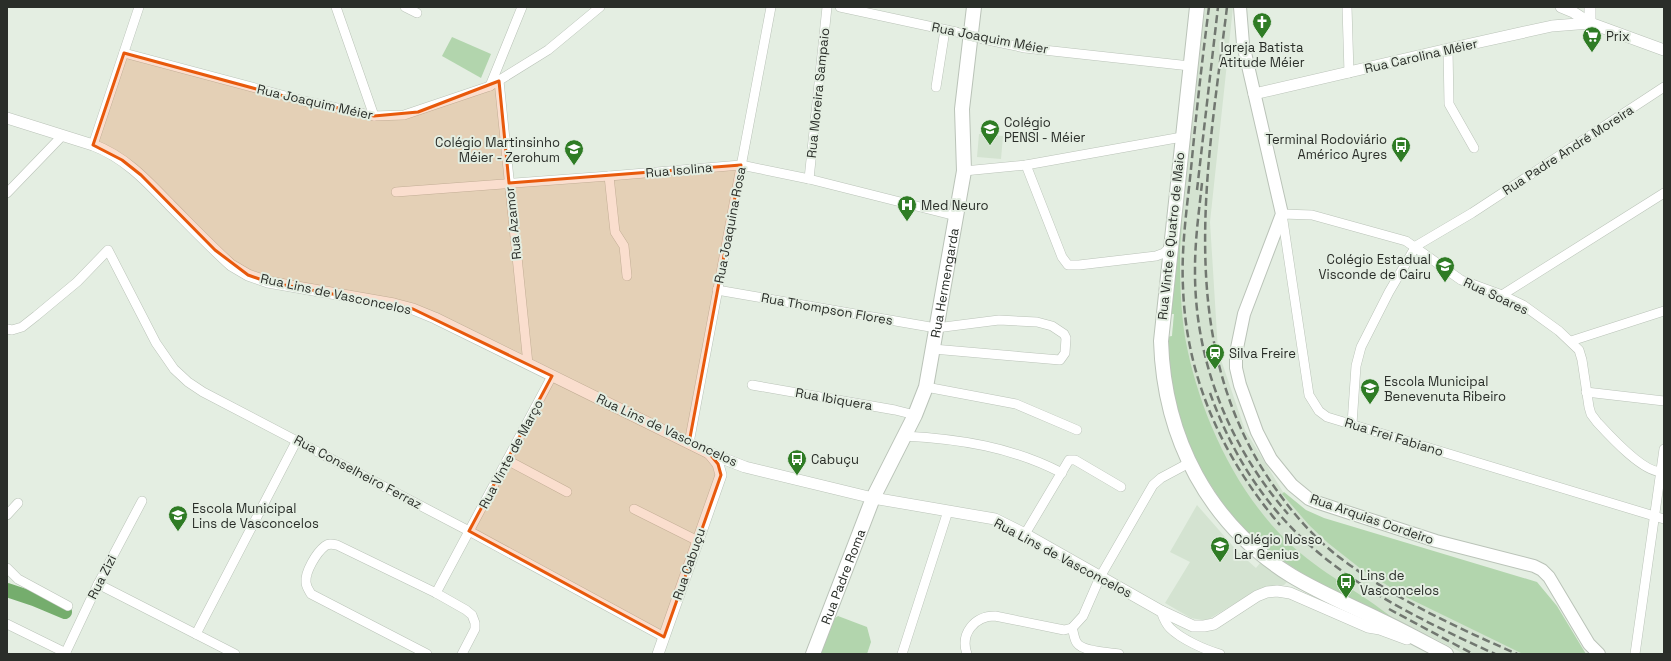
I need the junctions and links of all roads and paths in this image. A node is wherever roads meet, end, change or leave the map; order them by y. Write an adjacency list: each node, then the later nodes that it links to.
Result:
1 (139, 7): 20 (street)
2 (336, 7): 28 (street)
3 (404, 7): 15 (street)
4 (522, 7): 24 (street)
5 (600, 7): 23 (street, Rua Joaquim Méier)
6 (771, 7): 34 (street, Rua Joaquina Rosa)
7 (827, 7): 38 (street, Rua Moreira Sampaio)
8 (840, 7): 17 (street, Rua Joaquim Méier)
9 (974, 7): 36 (main road, Rua Hermengarda)
10 (1197, 7): 21 (main road, Rua Vinte e Quatro de Maio)
11 (1240, 7): 27 (main road)
12 (1347, 7): 22 (street)
13 (1561, 7): 16 (street)
14 (1590, 7): 16 (street)
15 (417, 13)
16 (1590, 23): 18 (street, Rua Carolina Méier); 19 (street)
17 (946, 30): 21 (street, Rua Joaquim Méier, bridge); 25 (street)
18 (1448, 49): 22 (street, Rua Carolina Méier); 33 (street)
19 (1664, 50)
20 (124, 53): 28 (street, Rua Joaquim Méier); 32 (street)
21 (1190, 66): 31 (main road, Rua Vinte e Quatro de Maio)
22 (1349, 73): 27 (street, Rua Carolina Méier)
23 (499, 81): 24 (street, Rua Joaquim Méier); 39 (street, Rua Azamor)
24 (490, 86): 28 (street, Rua Joaquim Méier)
25 (936, 87)
26 (1664, 87): 45 (street, Rua Padre André Moreira)
27 (1254, 94): 43 (main road)
28 (374, 116)
29 (7, 118): 30 (street, Rua Lins de Vasconcelos)
30 (62, 136): 32 (street, Rua Lins de Vasconcelos); 41 (street)
31 (1182, 137): 35 (street); 46 (main road, Rua Vinte e Quatro de Maio)
32 (93, 145): 55 (street, Rua Lins de Vasconcelos)
33 (1474, 148)
34 (741, 165): 37 (street, Rua Isolina); 38 (street, Rua Isolina); 48 (street, Rua Joaquina Rosa)
35 (1026, 165): 36 (street); 46 (street)
36 (964, 171): 44 (main road, Rua Hermengarda)
37 (609, 176): 39 (street, Rua Isolina); 47 (street)
38 (809, 179): 44 (street, Rua Isolina)
39 (509, 183): 40 (street, Rua Isolina); 55 (street, Rua Azamor)
40 (396, 192)
41 (7, 193)
42 (1664, 193): 49 (street)
43 (1282, 214): 45 (street, Rua Soares); 62 (street, Rua Frei Fabiano); 108 (main road, Rua Arquias Cordeiro)
44 (956, 216): 51 (main road, Rua Hermengarda)
45 (1416, 246): 49 (street, Rua Soares); 62 (street)
46 (1170, 247): 70 (main road, Rua Vinte e Quatro de Maio)
47 (627, 276)
48 (717, 290): 51 (street, Rua Thompson Flores); 66 (street, Rua Joaquina Rosa)
49 (1502, 295): 53 (street, Rua Soares)
50 (1664, 311): 53 (street)
51 (936, 328): 54 (main road, Rua Hermengarda); 54 (street, Rua Thompson Flores)
52 (7, 329): 65 (street, Rua Conselheiro Ferraz)
53 (1571, 341): 59 (street, Rua Soares)
54 (933, 349): 58 (main road, Rua Hermengarda)
55 (528, 364): 56 (street, Rua Lins de Vasconcelos)
56 (552, 376): 66 (street, Rua Lins de Vasconcelos); 69 (street, Rua Vinte de Março)
57 (752, 385): 61 (street, Rua Ibiquera)
58 (926, 387): 61 (main road, Rua Hermengarda); 63 (street)
59 (1586, 392): 60 (street); 72 (street, Rua Soares)
60 (1664, 401)
61 (915, 415): 64 (main road, Rua Hermengarda)
62 (1352, 424): 83 (street, Rua Frei Fabiano)
63 (1077, 430)
64 (904, 436): 73 (street); 77 (main road, Rua Hermengarda)
65 (297, 440): 84 (street, Rua Conselheiro Ferraz); 95 (street)
66 (689, 443): 68 (street, Rua Lins de Vasconcelos)
67 (1664, 448): 72 (street)
68 (709, 453): 71 (street, Rua Lins de Vasconcelos); 74 (street)
69 (507, 460): 76 (street); 84 (street, Rua Vinte de Março)
70 (1185, 465): 88 (street); 107 (main road, Rua Vinte e Quatro de Maio)
71 (745, 467): 74 (street); 77 (street, Rua Lins de Vasconcelos)
72 (1663, 472): 83 (street)
73 (1062, 473): 75 (street); 85 (street)
74 (721, 475): 86 (street, Rua Cabuçu)
75 (1121, 487)
76 (567, 492)
77 (872, 498): 81 (street, Rua Lins de Vasconcelos); 102 (main road, Rua Padre Roma)
78 (142, 501): 89 (street, Rua Zizi)
79 (18, 503): 82 (street)
80 (634, 509): 86 (street)
81 (948, 511): 85 (street, Rua Lins de Vasconcelos); 103 (street)
82 (7, 515)
83 (1660, 518): 109 (street)
84 (469, 531): 90 (street, Rua Vinte de Março); 96 (street, Rua Conselheiro Ferraz)
85 (1025, 534): 88 (street, Rua Lins de Vasconcelos)
86 (698, 541): 96 (street, Rua Cabuçu)
87 (7, 568): 91 (street)
88 (1100, 577): 92 (street, Rua Lins de Vasconcelos); 94 (street)
89 (98, 584): 95 (street); 97 (street, Rua Zizi)
90 (436, 593): 99 (street); 100 (street)
91 (68, 606)
92 (1161, 611): 106 (street); 107 (street, Rua Lins de Vasconcelos)
93 (7, 624): 97 (street)
94 (1072, 628): 104 (street); 105 (street)
95 (196, 634): 98 (street)
96 (664, 637): 101 (street, Rua Cabuçu)
97 (66, 654)
98 (235, 654)
99 (427, 654)
100 (462, 654)
101 (658, 654)
102 (813, 654)
103 (902, 654)
104 (967, 654)
105 (1119, 654)
106 (1220, 654)
107 (1446, 654)
108 (1599, 654)
109 (1635, 654)

